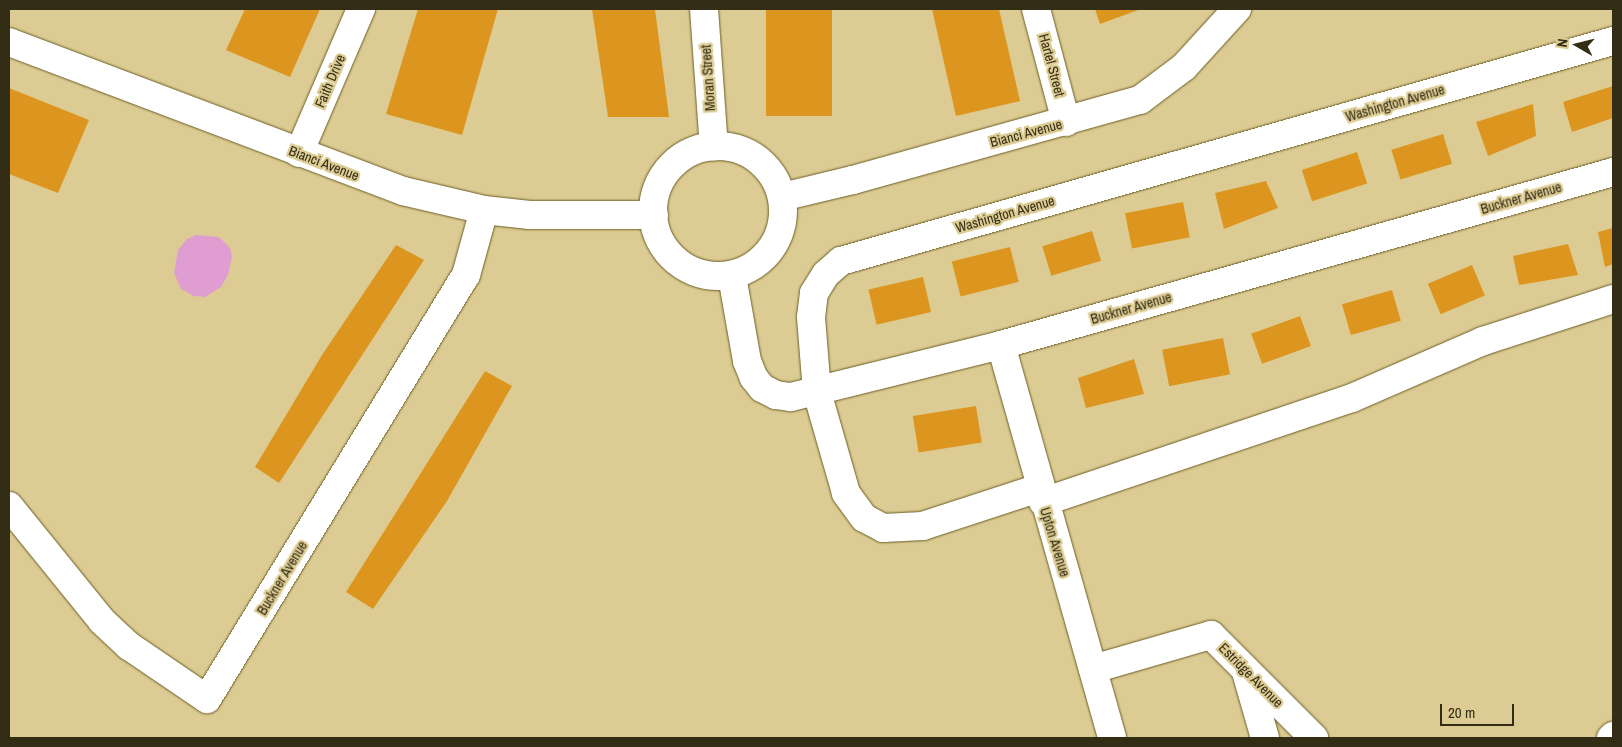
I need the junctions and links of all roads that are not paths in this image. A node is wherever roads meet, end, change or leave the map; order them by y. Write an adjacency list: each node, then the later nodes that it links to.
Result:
1 (361, 9): 9 (street, Faith Drive)
2 (704, 9): 8 (street, Moran Street)
3 (1036, 9): 7 (street, Hartel Street)
4 (1237, 9): 7 (street, Bianci Avenue)
5 (1613, 41): 17 (street, Washington Avenue)
6 (9, 42): 9 (street, Bianci Avenue)
7 (1066, 122): 11 (street, Bianci Avenue)
8 (714, 147): 11 (street); 13 (street)
9 (299, 153): 12 (street, Bianci Avenue)
10 (1613, 172): 16 (street, Buckner Avenue)
11 (782, 197): 14 (street)
12 (484, 210): 13 (street, Bianci Avenue); 19 (street, Buckner Avenue)
13 (654, 215): 14 (street)
14 (732, 276): 17 (street, Buckner Avenue)
15 (1613, 299): 18 (street, Washington Avenue)
16 (1001, 344): 17 (street, Buckner Avenue); 18 (street, Upton Avenue)
17 (817, 392): 18 (street, Washington Avenue)
18 (1041, 495): 20 (street, Upton Avenue)
19 (9, 506)
20 (1093, 669): 21 (street, Estridge Avenue); 22 (street, Upton Avenue)
21 (1246, 670): 23 (street); 24 (street, Estridge Avenue)
22 (1112, 738)
23 (1265, 738)
24 (1314, 738)

